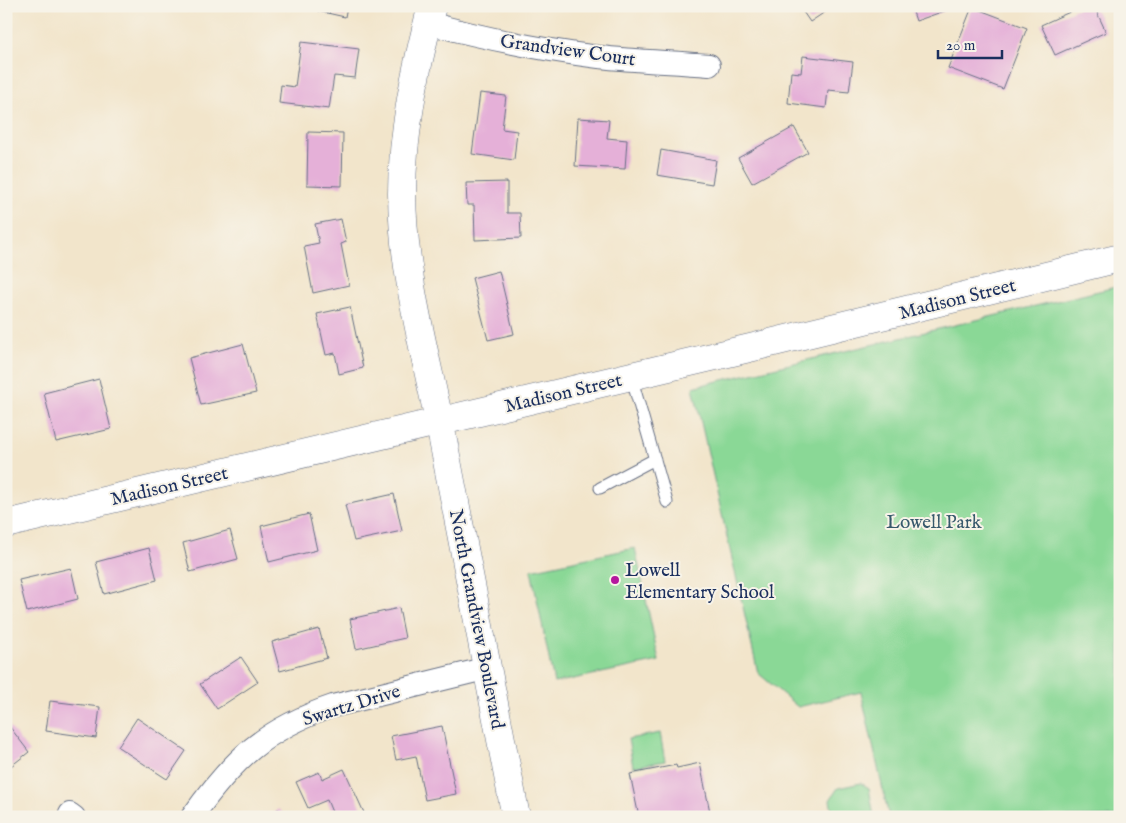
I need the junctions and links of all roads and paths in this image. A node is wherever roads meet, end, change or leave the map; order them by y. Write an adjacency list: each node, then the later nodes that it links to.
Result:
1 (430, 15): 2 (street, Grandview Court); 5 (street, North Grandview Boulevard)
2 (709, 65)
3 (1120, 258): 4 (street, Madison Street)
4 (631, 376): 5 (street, Madison Street); 6 (lane)
5 (439, 421): 9 (street, Madison Street); 10 (street, North Grandview Boulevard)
6 (655, 459): 7 (lane); 8 (lane)
7 (600, 488)
8 (667, 502)
9 (6, 524)
10 (488, 668): 11 (street, Swartz Drive); 12 (street, North Grandview Boulevard)
11 (192, 817)
12 (516, 817)

